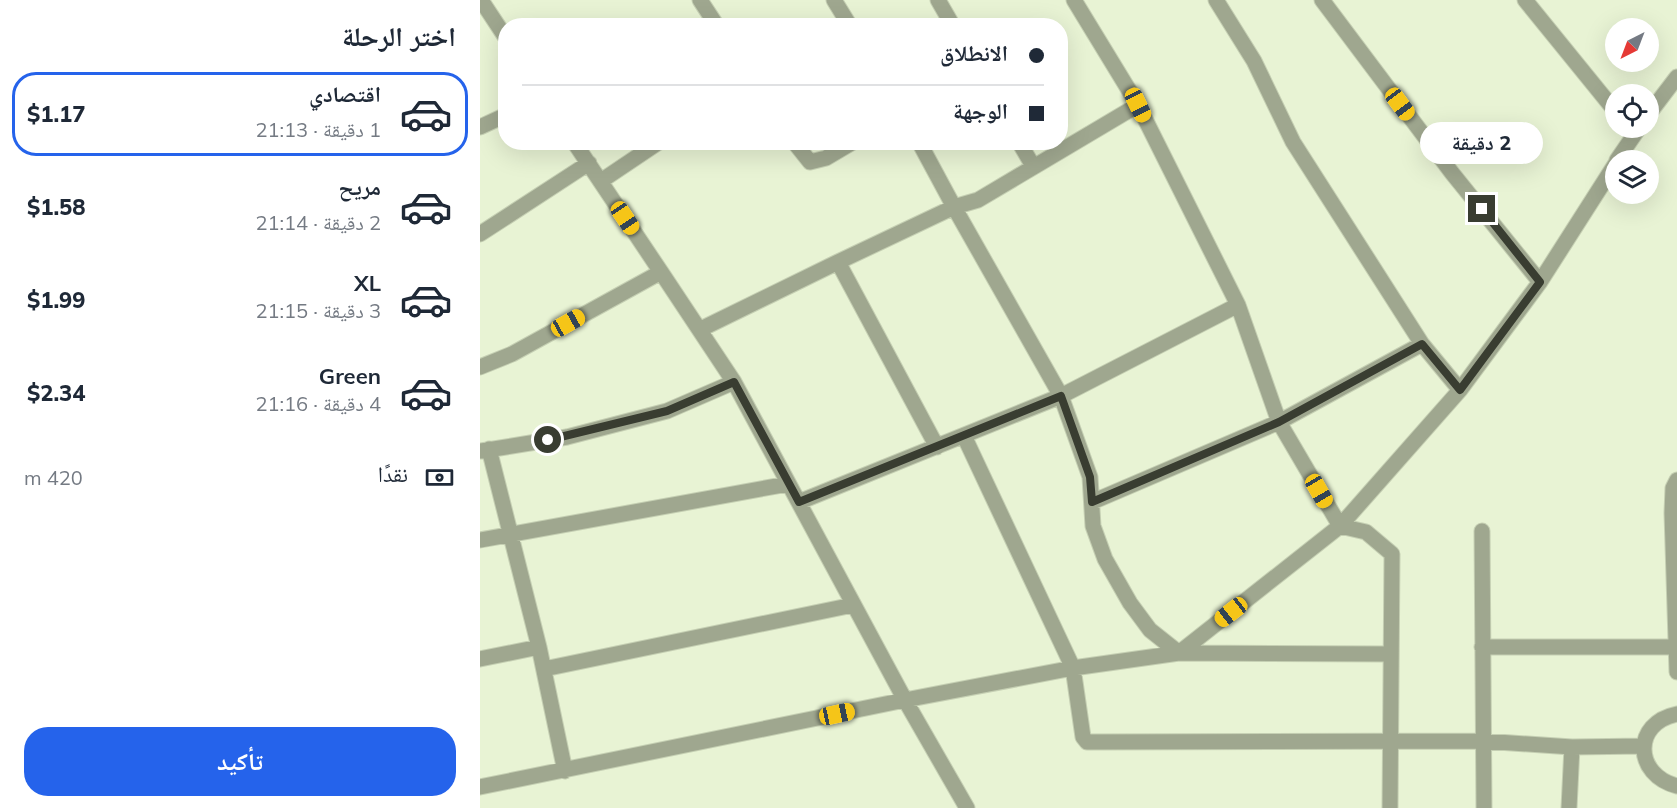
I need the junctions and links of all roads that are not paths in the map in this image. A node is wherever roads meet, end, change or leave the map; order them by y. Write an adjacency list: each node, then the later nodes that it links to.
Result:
1 (481, 0): 12 (street)
2 (700, 0): 9 (street)
3 (834, 0): 10 (street)
4 (938, 0): 11 (street)
5 (1074, 0): 16 (street)
6 (1216, 0): 38 (street)
7 (1322, 0): 35 (street)
8 (1525, 0): 14 (street)
9 (712, 18)
10 (845, 18)
11 (948, 18)
12 (498, 26)
13 (1677, 77): 15 (street)
14 (1605, 98)
15 (1659, 101)
16 (1138, 105): 19 (street); 36 (street)
17 (498, 119): 18 (street)
18 (480, 127)
19 (1068, 146)
20 (580, 150): 27 (street)
21 (647, 150): 30 (street)
22 (800, 150): 23 (street)
23 (840, 150)
24 (923, 150): 31 (street)
25 (1024, 150): 28 (street)
26 (1061, 150): 28 (street)
27 (589, 163): 30 (street); 32 (street)
28 (1033, 166): 31 (street)
29 (1605, 179): 35 (street)
30 (601, 181): 34 (street)
31 (954, 207): 33 (street); 42 (street)
32 (480, 234)
33 (838, 262): 37 (street); 45 (street)
34 (660, 272): 37 (street); 39 (street)
35 (1540, 282): 41 (street)
36 (1238, 305): 42 (street); 43 (street)
37 (701, 329): 40 (street)
38 (1422, 344): 41 (street); 43 (street)
39 (480, 367)
40 (734, 382): 46 (street); 48 (street)
41 (1460, 390): 51 (street)
42 (1061, 396): 44 (street); 50 (street)
43 (1279, 422): 50 (street); 51 (street)
44 (964, 436): 45 (street); 62 (street)
45 (937, 447): 49 (street)
46 (484, 451): 53 (street)
47 (1677, 480): 58 (street)
48 (788, 483): 49 (street); 53 (street)
49 (799, 502): 55 (street)
50 (1092, 502): 59 (street)
51 (1340, 526): 59 (street); 60 (street)
52 (1482, 531): 57 (street)
53 (509, 533): 54 (street); 56 (street)
54 (480, 540)
55 (854, 606): 63 (street); 65 (street)
56 (539, 647): 61 (street); 63 (street)
57 (1482, 647): 58 (street); 68 (street)
58 (1676, 647): 64 (street)
59 (1179, 653): 60 (street); 62 (street)
60 (1390, 654): 67 (street)
61 (480, 659)
62 (1072, 668): 65 (street); 67 (street)
63 (544, 669): 71 (street)
64 (1677, 672)
65 (905, 700): 71 (street); 74 (street)
66 (1677, 714): 69 (street)
67 (1391, 741): 68 (street); 75 (street)
68 (1483, 741): 70 (street); 76 (street)
69 (1644, 746): 70 (street); 72 (street)
70 (1572, 747): 77 (street)
71 (565, 771): 73 (street)
72 (1677, 786)
73 (480, 787)
74 (967, 808)
75 (1390, 808)
76 (1484, 808)
77 (1569, 808)

